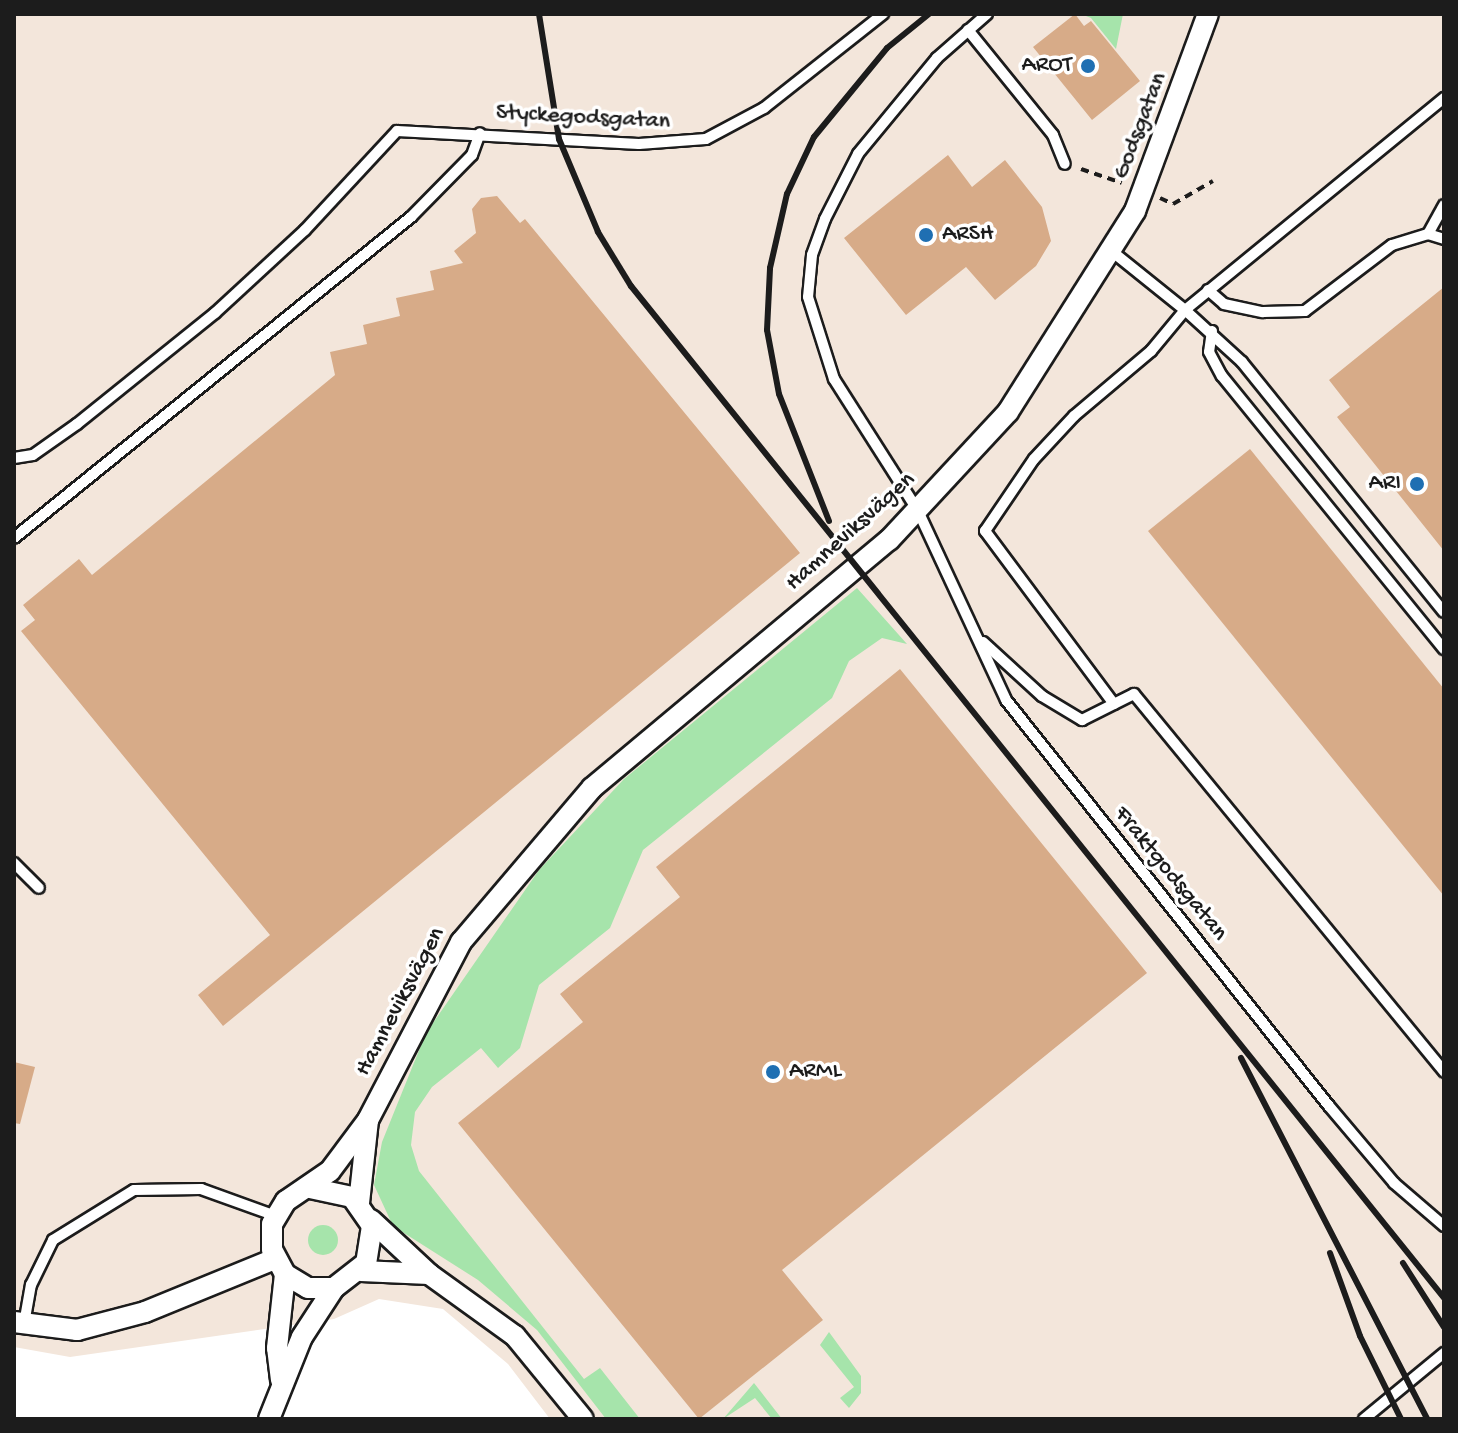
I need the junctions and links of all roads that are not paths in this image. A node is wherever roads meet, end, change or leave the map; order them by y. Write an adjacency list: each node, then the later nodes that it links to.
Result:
1 (883, 14): 6 (lane, Styckegodsgatan)
2 (987, 14): 4 (lane, Fraktgodsgatan)
3 (1208, 14): 11 (street, Godsgatan)
4 (968, 30): 7 (lane); 16 (lane, Fraktgodsgatan)
5 (1444, 98): 12 (lane)
6 (480, 133): 15 (lane, Styckegodsgatan); 17 (lane)
7 (1065, 164)
8 (1444, 205): 9 (lane)
9 (1428, 234): 10 (lane); 12 (lane)
10 (1444, 239)
11 (1114, 253): 13 (lane); 16 (street, Hamneviksvägen)
12 (1208, 290): 13 (lane)
13 (1185, 310): 14 (lane); 21 (lane)
14 (1212, 331): 18 (lane); 20 (lane)
15 (14, 458)
16 (918, 511): 19 (lane, Fraktgodsgatan); 25 (street, Hamneviksvägen)
17 (14, 538)
18 (1444, 612)
19 (979, 638): 21 (lane); 29 (lane, Fraktgodsgatan)
20 (1444, 649)
21 (1114, 704): 24 (lane)
22 (14, 863): 23 (lane)
23 (39, 888)
24 (1444, 1072)
25 (368, 1120): 26 (street, Hamneviksvägen); 27 (street, Hamneviksvägen)
26 (310, 1188): 27 (street); 28 (street)
27 (364, 1210): 31 (street); 32 (street)
28 (276, 1216): 30 (street); 34 (lane)
29 (1444, 1226)
30 (280, 1266): 33 (street); 34 (street); 36 (street)
31 (361, 1271): 32 (street); 33 (street)
32 (429, 1274): 38 (street)
33 (334, 1288): 36 (street)
34 (19, 1323)
35 (1444, 1353): 39 (lane)
36 (281, 1380): 37 (street)
37 (269, 1419)
38 (583, 1419)
39 (1364, 1419)

